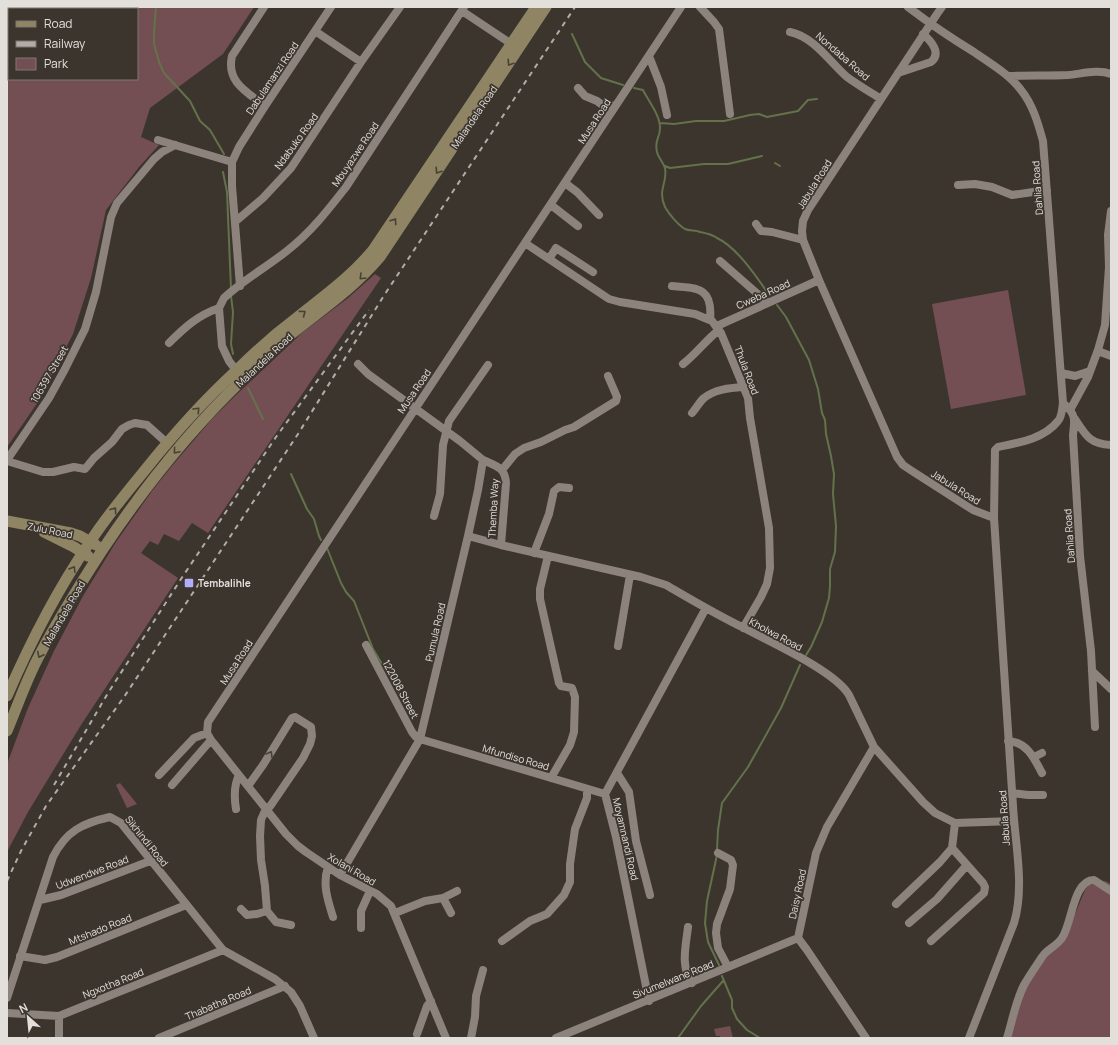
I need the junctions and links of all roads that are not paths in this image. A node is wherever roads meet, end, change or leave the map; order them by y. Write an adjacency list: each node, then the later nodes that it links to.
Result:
1 (264, 7): 23 (street)
2 (331, 7): 12 (street, Dabulamanzi Road)
3 (400, 7): 17 (street, Ndabuko Road)
4 (536, 7): 15 (main road, Malandela Road)
5 (546, 7): 15 (main road, Malandela Road)
6 (681, 7): 16 (street, Musa Road)
7 (700, 7): 25 (street)
8 (908, 7): 11 (street, Dahlia Road)
9 (942, 7): 11 (street, Jabula Road)
10 (463, 9): 15 (street, Mbuyazwe Road); 46 (street, Mbuyazwe Road)
11 (930, 23): 14 (street, Jabula Road); 20 (street, Dahlia Road)
12 (315, 31): 17 (street); 23 (street, Dabulamanzi Road)
13 (790, 32): 22 (street, Nondaba Road)
14 (923, 34): 18 (street, Jabula Road); 18 (street)
15 (516, 46): 58 (main road, Malandela Road)
16 (649, 56): 24 (street, Musa Road); 26 (street)
17 (361, 62): 36 (street, Ndabuko Road)
18 (898, 73): 22 (street, Jabula Road)
19 (1111, 74): 20 (street)
20 (1009, 76): 32 (street, Dahlia Road)
21 (578, 88): 24 (street)
22 (881, 99): 39 (street, Jabula Road)
23 (265, 106): 29 (street, Dabulamanzi Road)
24 (616, 106): 30 (street, Musa Road)
25 (730, 114)
26 (667, 115)
27 (158, 140): 28 (street)
28 (175, 145): 29 (street); 69 (street, 106397 Street)
29 (232, 162): 36 (street, Dabulamanzi Road)
30 (565, 183): 33 (street, Musa Road); 35 (street)
31 (958, 185): 32 (street)
32 (1047, 190): 57 (street, Dahlia Road)
33 (551, 204): 38 (street); 40 (street, Musa Road)
34 (1111, 211): 51 (street)
35 (599, 215)
36 (236, 221): 46 (street, Dabulamanzi Road)
37 (756, 224): 39 (street)
38 (578, 226)
39 (803, 240): 44 (street, Jabula Road)
40 (525, 244): 41 (street); 62 (street, Musa Road)
41 (549, 259): 43 (street); 49 (street)
42 (720, 261): 47 (street)
43 (592, 272)
44 (818, 280): 47 (street, Cweba Road); 74 (street, Jabula Road)
45 (672, 286): 49 (street)
46 (234, 290): 48 (street)
47 (768, 303): 49 (street, Cweba Road)
48 (219, 308): 50 (street); 58 (street)
49 (715, 325): 54 (street, Cweba Road); 60 (street, Thula Road)
50 (169, 343)
51 (1098, 351): 52 (street); 56 (street)
52 (1111, 356)
53 (358, 364): 62 (street)
54 (683, 364)
55 (488, 365): 66 (street)
56 (1090, 371): 57 (street); 63 (street)
57 (1061, 373): 61 (street, Dahlia Road)
58 (240, 374): 67 (main road, Malandela Road, one-way to 58); 79 (main road, Malandela Road, one-way to 79)
59 (608, 376): 71 (street)
60 (744, 387): 64 (street); 86 (street, Thula Road)
61 (1063, 403): 63 (street); 74 (street, Dahlia Road)
62 (414, 408): 66 (street); 94 (street, Musa Road)
63 (1070, 410): 65 (street)
64 (692, 413)
65 (1075, 419): 68 (street); 89 (street, Dahlia Road)
66 (446, 432): 70 (street); 73 (street)
67 (167, 442): 69 (street, 106397 Street); 77 (main road, Malandela Road, one-way to 67)
68 (1111, 445)
69 (7, 460)
70 (483, 460): 71 (street, Themba Way); 76 (street, Pumula Road)
71 (502, 470): 78 (street, Themba Way)
72 (569, 488): 81 (street)
73 (434, 516)
74 (994, 518): 96 (street, Jabula Road)
75 (12, 523): 77 (main road, Zulu Road); 80 (main road, Zulu Road)
76 (468, 536): 78 (street, Kholwa Road); 95 (street, Pumula Road)
77 (90, 541): 79 (main road, Zulu Road); 80 (main road, Malandela Road)
78 (501, 545): 81 (street, Kholwa Road)
79 (103, 550): 83 (main road, Malandela Road)
80 (83, 552): 83 (main road, Zulu Road); 91 (main road, Malandela Road, one-way to 80)
81 (534, 553): 82 (street, Kholwa Road)
82 (548, 556): 84 (street, Kholwa Road); 104 (street)
83 (95, 561): 93 (main road, Malandela Road, one-way to 93)
84 (630, 575): 85 (street, Kholwa Road); 88 (street)
85 (706, 608): 86 (street, Kholwa Road); 101 (street, Moyamnandi Road)
86 (743, 628): 97 (street, Kholwa Road)
87 (366, 645): 95 (street, 122008 Street)
88 (618, 646)
89 (1092, 671): 90 (street); 92 (street, Dahlia Road)
90 (1111, 689)
91 (7, 696)
92 (1095, 727)
93 (7, 731)
94 (209, 736): 102 (street); 103 (street, Xolani Road); 105 (street, Musa Road)
95 (420, 739): 104 (street, Mfundiso Road); 120 (street, Pumula Road)
96 (1008, 741): 99 (street); 108 (street, Jabula Road)
97 (874, 747): 114 (street, Kholwa Road); 138 (street, Daisy Road)
98 (1042, 753): 99 (street)
99 (1034, 757): 100 (street)
100 (1042, 772)
101 (617, 773): 109 (street, Moyamnandi Road); 124 (street)
102 (159, 775)
103 (239, 775): 106 (street, Xolani Road); 111 (street)
104 (551, 778): 107 (street, Mfundiso Road)
105 (172, 785)
106 (248, 786): 112 (street, Xolani Road); 112 (street, one-way to 112)
107 (587, 789): 109 (street, Mfundiso Road); 139 (street)
108 (1012, 793): 110 (street); 113 (street, Jabula Road)
109 (605, 794): 148 (street, Moyamnandi Road)
110 (1043, 796)
111 (236, 808)
112 (266, 810): 119 (street, Xolani Road); 130 (street)
113 (1014, 821): 114 (street, Kholwa Road); 160 (street, Jabula Road)
114 (955, 823): 115 (street)
115 (952, 848): 118 (street); 127 (street)
116 (718, 854): 143 (street)
117 (150, 861): 126 (street, Udwendwe Road); 126 (street, Sikhindi Road); 128 (street, Sikhindi Road)
118 (967, 866): 134 (street); 140 (street)
119 (328, 867): 120 (street, Xolani Road); 133 (street)
120 (340, 875): 121 (street, Xolani Road)
121 (370, 891): 131 (street, Xolani Road); 137 (street)
122 (457, 891): 125 (street)
123 (1111, 891): 161 (street)
124 (650, 894)
125 (443, 898): 131 (street); 132 (street)
126 (40, 900): 142 (street, Sikhindi Road)
127 (896, 904)
128 (186, 905): 141 (street, Sikhindi Road); 142 (street, Mtshado Road)
129 (241, 909): 130 (street)
130 (267, 911): 135 (street)
131 (395, 913): 149 (street, Xolani Road)
132 (451, 913)
133 (333, 917)
134 (909, 923)
135 (291, 926)
136 (688, 926): 145 (street)
137 (361, 928)
138 (798, 938): 143 (street, Sivumelwane Road); 159 (street)
139 (502, 941)
140 (931, 941)
141 (223, 950): 146 (street, Sikhindi Road); 151 (street, Ngxotha Road)
142 (20, 956): 147 (street, Sikhindi Road)
143 (728, 968): 145 (street, Sivumelwane Road)
144 (483, 970): 157 (street)
145 (692, 983): 148 (street, Sivumelwane Road)
146 (285, 986): 153 (street, Sikhindi Road); 155 (street, Thabatha Road)
147 (7, 998)
148 (649, 1000): 158 (street, Sivumelwane Road)
149 (431, 1001): 152 (street); 156 (street, Xolani Road)
150 (7, 1013): 151 (street, Ngxotha Road)
151 (60, 1016): 154 (street)
152 (417, 1034)
153 (311, 1037)
154 (59, 1038)
155 (159, 1038)
156 (446, 1038)
157 (471, 1038)
158 (556, 1038)
159 (866, 1038)
160 (969, 1038)
161 (1007, 1038)

